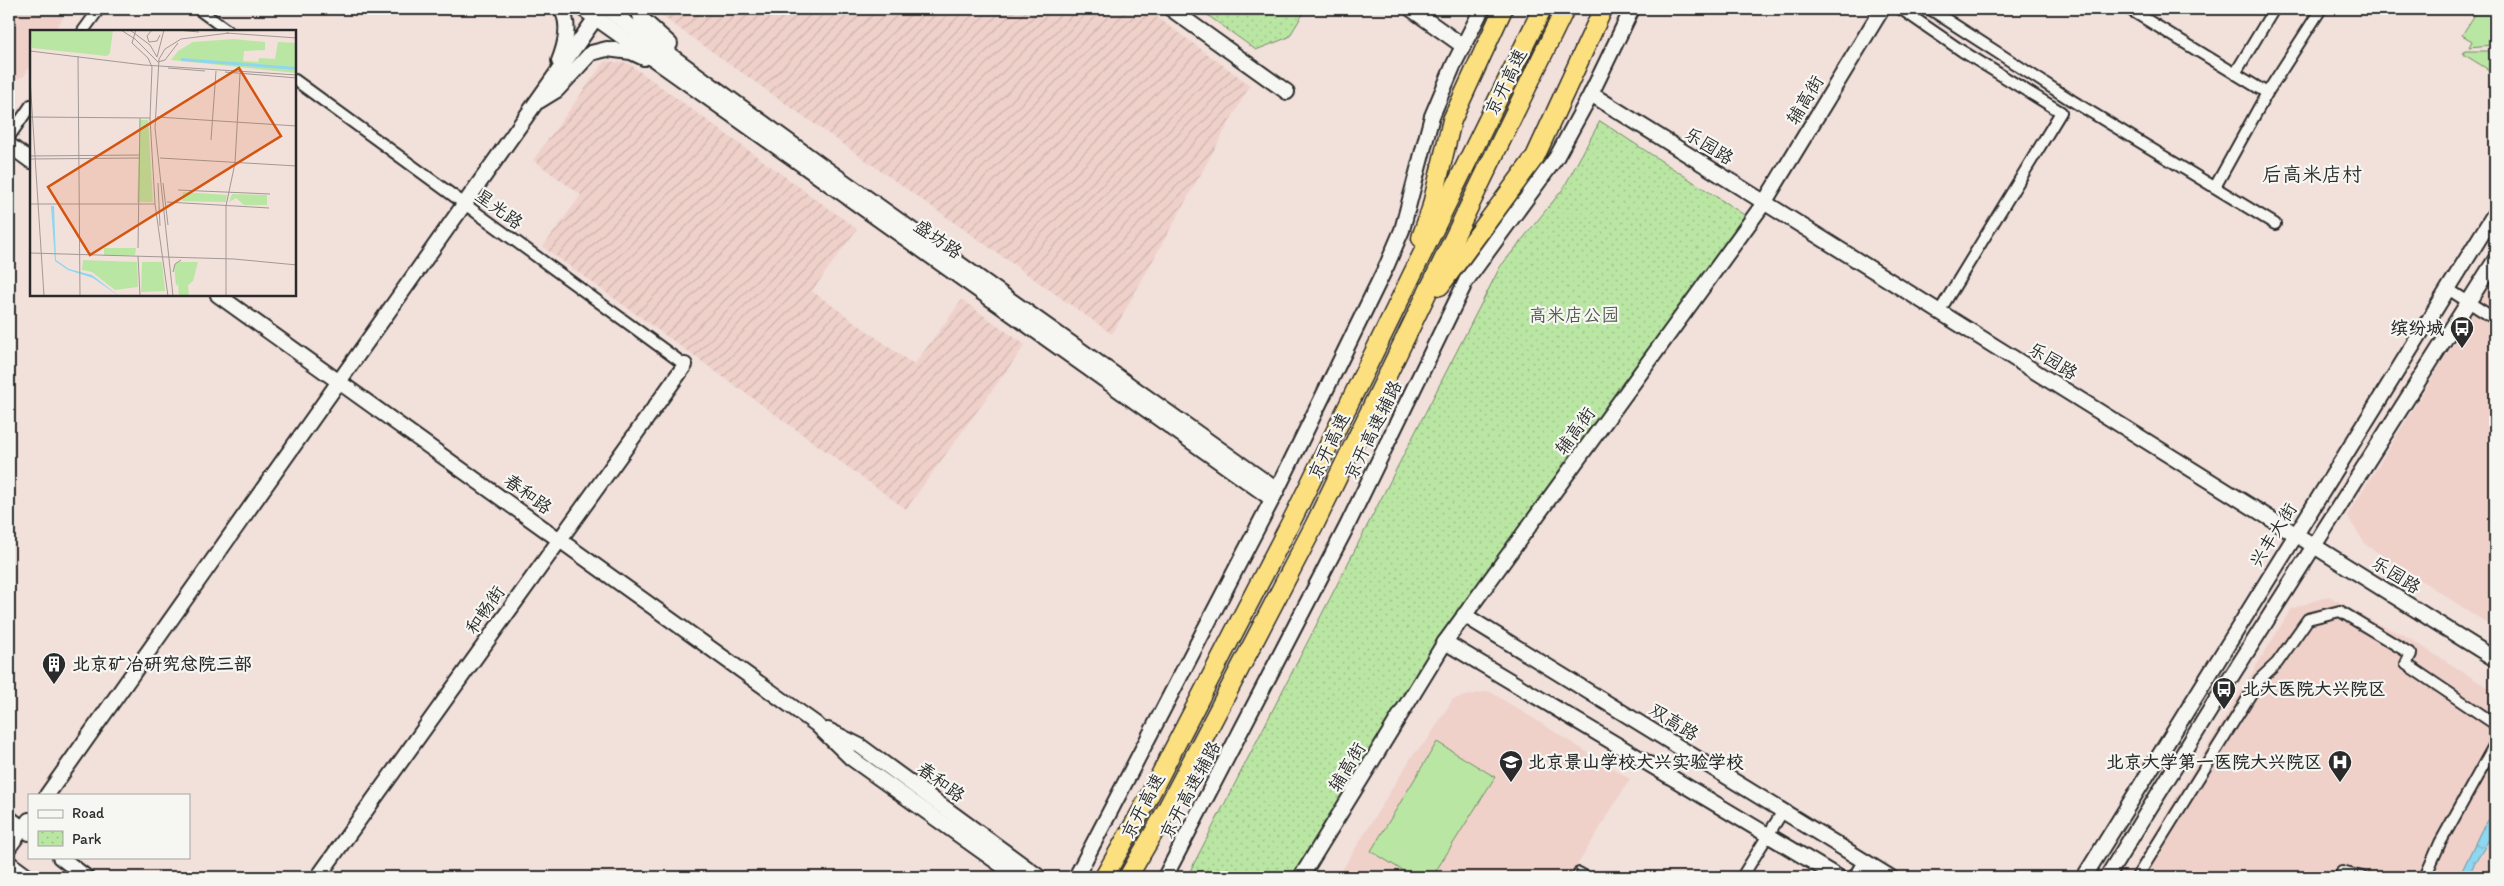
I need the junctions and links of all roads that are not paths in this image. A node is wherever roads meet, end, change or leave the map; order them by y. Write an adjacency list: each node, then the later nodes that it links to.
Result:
1 (99, 9): 22 (street)
2 (198, 9): 23 (street)
3 (561, 9): 28 (street)
4 (583, 9): 21 (street, 盛坊路)
5 (607, 9): 27 (street, 盛坊路)
6 (638, 9): 27 (street)
7 (1171, 9): 30 (street)
8 (1411, 9): 24 (street)
9 (1482, 9): 24 (street)
10 (1503, 9): 48 (highway)
11 (1542, 9): 48 (highway, 京开高速)
12 (1566, 9): 50 (highway, 京开高速)
13 (1603, 9): 50 (highway)
14 (1632, 9): 32 (street, 京开高速辅路)
15 (1882, 9): 39 (street, 辅高街)
16 (1901, 9): 47 (street)
17 (1930, 9): 38 (street)
18 (2129, 9): 26 (street)
19 (2274, 9): 26 (street)
20 (2321, 9): 31 (street)
21 (598, 13): 25 (street, 盛坊路); 28 (street)
22 (84, 30)
23 (227, 30)
24 (1463, 46): 53 (street)
25 (662, 66): 33 (street); 53 (street, 盛坊路)
26 (2236, 72): 31 (street)
27 (699, 76): 53 (street, 盛坊路)
28 (552, 78): 33 (street)
29 (296, 81): 40 (street, 星光路)
30 (1287, 92)
31 (2267, 93): 38 (street)
32 (1591, 94): 39 (street, 乐园路); 80 (street, 京开高速辅路)
33 (534, 104): 40 (street)
34 (30, 106): 35 (street)
35 (9, 137)
36 (9, 145): 37 (street)
37 (30, 160)
38 (2215, 187): 42 (street)
39 (1764, 203): 47 (street, 乐园路); 57 (street, 辅高街)
40 (465, 204): 51 (street, 星光路); 52 (street)
41 (2495, 213): 44 (street, 兴丰大街)
42 (2275, 224)
43 (2495, 260): 46 (street)
44 (2448, 289): 46 (street); 54 (street, 兴丰大街)
45 (219, 296): 52 (street, 春和路)
46 (2469, 303): 49 (street); 56 (street)
47 (1939, 312): 54 (street, 乐园路)
48 (1395, 313): 78 (highway, 京开高速)
49 (2495, 319)
50 (1413, 322): 79 (highway, 京开高速)
51 (685, 365): 55 (street, 和畅街)
52 (340, 382): 55 (street, 春和路); 63 (street)
53 (1275, 494): 77 (street)
54 (2296, 534): 56 (street, 乐园路); 86 (street, 兴丰大街)
55 (558, 539): 60 (street, 春和路); 74 (street, 和畅街)
56 (2315, 546): 59 (street, 乐园路); 87 (street)
57 (1464, 615): 58 (street, 辅高街); 64 (street, 双高路)
58 (1445, 642): 67 (street); 81 (street, 辅高街)
59 (2495, 659)
60 (816, 724): 75 (street, 春和路); 76 (street, 春和路)
61 (2495, 724): 88 (street)
62 (2495, 744): 91 (street)
63 (48, 794)
64 (1783, 810): 67 (street); 70 (street, 双高路)
65 (9, 818): 66 (street)
66 (27, 827): 68 (street)
67 (1769, 834): 82 (street); 83 (street)
68 (9, 847)
69 (61, 858): 73 (street)
70 (1865, 862): 84 (street); 85 (street, 双高路)
71 (9, 863): 72 (street)
72 (28, 877)
73 (86, 877)
74 (318, 877)
75 (1018, 877)
76 (1039, 877)
77 (1076, 877)
78 (1104, 877)
79 (1128, 877)
80 (1165, 877)
81 (1301, 877)
82 (1742, 877)
83 (1838, 877)
84 (1856, 877)
85 (1890, 877)
86 (2084, 877)
87 (2107, 877)
88 (2137, 877)
89 (2340, 877): 90 (street)
90 (2362, 877)
91 (2425, 877)

